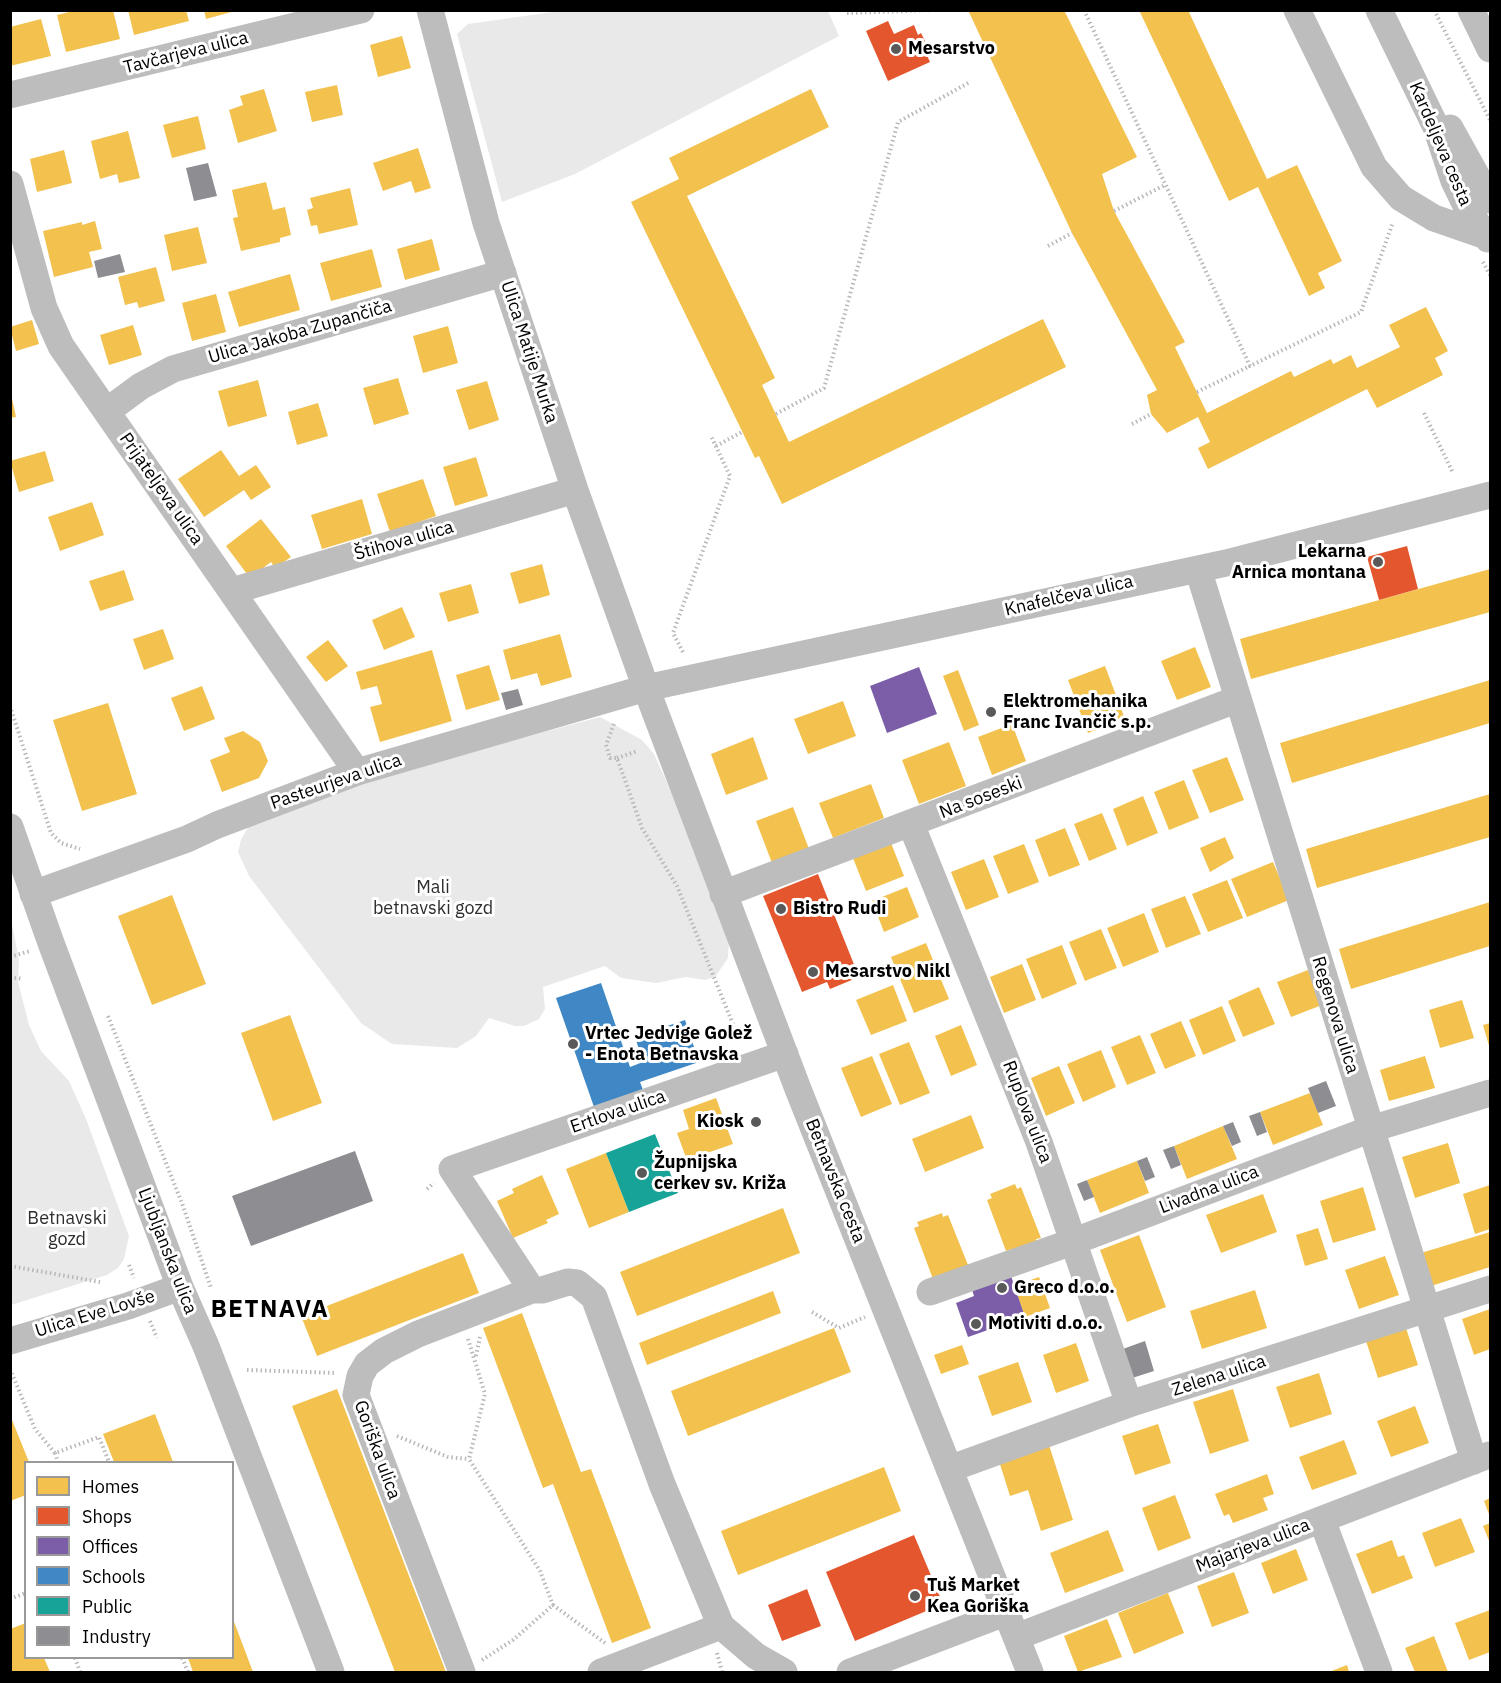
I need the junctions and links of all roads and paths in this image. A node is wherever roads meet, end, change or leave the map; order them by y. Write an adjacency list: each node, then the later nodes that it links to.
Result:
1 (361, 10): 13 (street, Tavčarjeva ulica)
2 (430, 10): 23 (street, Ulica Matije Murka)
3 (1084, 10): 16 (path)
4 (1297, 10): 17 (street)
5 (1379, 10): 21 (street, Kardeljeva cesta)
6 (1394, 10): 18 (street, Kardeljeva cesta)
7 (1434, 10): 14 (path)
8 (1472, 10): 11 (street)
9 (934, 11): 10 (path)
10 (848, 14)
11 (1491, 49)
12 (970, 82): 28 (path)
13 (10, 95)
14 (1491, 120)
15 (10, 184): 26 (street, Prijateljeva ulica)
16 (1165, 185): 19 (path); 24 (path)
17 (1401, 198): 21 (street); 24 (path)
18 (1491, 200)
19 (1114, 211)
20 (1072, 233): 22 (path)
21 (1488, 239)
22 (1048, 246)
23 (503, 273): 26 (street, Ulica Jakoba Zupančiča); 35 (street, Ulica Matije Murka)
24 (1250, 366): 25 (path)
25 (1197, 392)
26 (107, 411): 38 (street, Prijateljeva ulica)
27 (1424, 413): 34 (path)
28 (776, 414)
29 (1151, 414): 30 (path)
30 (1132, 424)
31 (742, 432): 33 (path)
32 (711, 436): 33 (path)
33 (716, 446): 39 (path)
34 (1453, 473)
35 (575, 490): 38 (street, Štihova ulica); 40 (street, Ulica Matije Murka)
36 (1491, 495): 37 (street, Knafelčeva ulica)
37 (1198, 569): 40 (street, Knafelčeva ulica); 41 (street, Regenova ulica)
38 (232, 591): 46 (street, Prijateljeva ulica)
39 (683, 652)
40 (646, 688): 46 (street, Pasteurjeva ulica); 51 (street, Betnavska cesta)
41 (1238, 699): 47 (street, Na soseski); 60 (street, Regenova ulica)
42 (10, 706): 49 (path)
43 (614, 724): 45 (path)
44 (637, 751): 45 (path)
45 (617, 758): 57 (path)
46 (357, 772): 50 (street, Pasteurjeva ulica)
47 (911, 824): 51 (street, Na soseski); 61 (street, Ruplova ulica)
48 (10, 827): 50 (street, Ljubljanska ulica)
49 (82, 849)
50 (33, 894): 64 (street, Ljubljanska ulica)
51 (723, 894): 58 (street, Betnavska cesta)
52 (26, 953): 53 (path)
53 (10, 957)
54 (10, 977): 55 (path)
55 (23, 979)
56 (106, 1013): 65 (path)
57 (745, 1054)
58 (785, 1054): 67 (street, Ertlova ulica); 82 (street, Betnavska cesta)
59 (1491, 1093): 60 (street, Livadna ulica)
60 (1371, 1129): 61 (street, Livadna ulica); 69 (street, Regenova ulica)
61 (1075, 1241): 68 (street, Livadna ulica); 75 (street, Ruplova ulica)
62 (11, 1266): 63 (path)
63 (100, 1282)
64 (180, 1287): 71 (street, Ulica Eve Lovše); 89 (street, Ljubljanska ulica)
65 (211, 1288)
66 (1491, 1289): 69 (street, Zelena ulica)
67 (532, 1290): 70 (street, Goriška ulica); 86 (street, Goriška ulica)
68 (930, 1292)
69 (1427, 1309): 75 (street, Zelena ulica); 78 (street, Regenova ulica)
70 (460, 1318): 74 (street, Goriška ulica); 79 (path)
71 (10, 1341)
72 (10, 1369): 77 (path)
73 (247, 1370): 74 (path)
74 (360, 1376): 76 (street, Goriška ulica)
75 (1130, 1404): 82 (street, Zelena ulica)
76 (374, 1447): 79 (path); 90 (street, Goriška ulica)
77 (55, 1454): 80 (path); 81 (path)
78 (1483, 1458): 83 (street, Majarjeva ulica)
79 (469, 1459): 84 (path)
80 (58, 1461)
81 (109, 1461)
82 (949, 1469): 85 (street, Betnavska cesta)
83 (1322, 1520): 87 (street, Majarjeva ulica); 95 (street)
84 (553, 1605): 88 (path); 90 (path)
85 (1005, 1613): 87 (street, Betnavska cesta); 93 (street)
86 (721, 1626): 88 (street); 92 (street, Goriška ulica)
87 (1016, 1637): 94 (street, Betnavska cesta)
88 (630, 1661): 91 (street)
89 (331, 1672)
90 (462, 1672)
91 (601, 1672)
92 (784, 1672)
93 (850, 1672)
94 (1030, 1672)
95 (1379, 1672)

